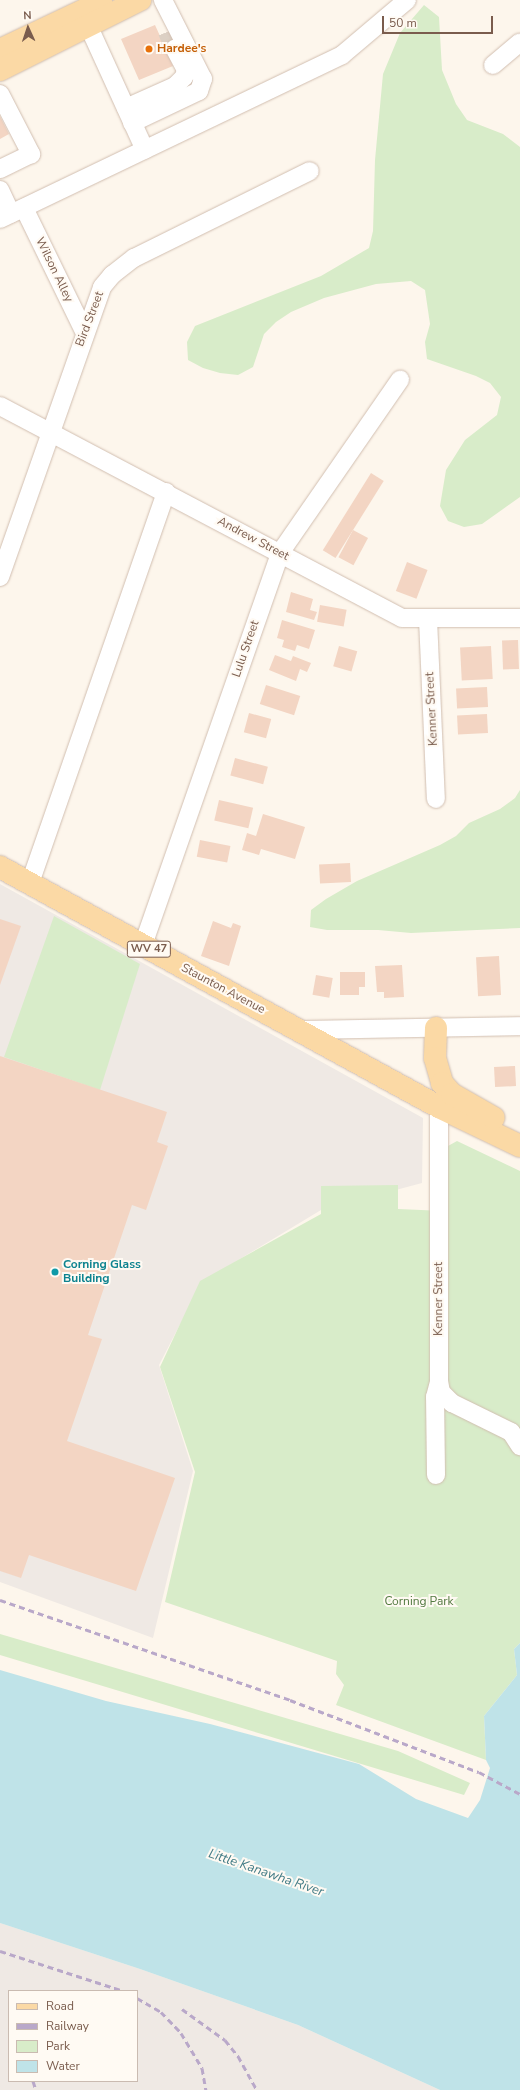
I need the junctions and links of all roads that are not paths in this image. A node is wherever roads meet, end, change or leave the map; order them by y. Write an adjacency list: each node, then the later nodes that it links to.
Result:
1 (106, 0): 7 (main road)
2 (140, 0): 5 (main road)
3 (407, 0): 12 (street)
4 (166, 5): 11 (street); 11 (street)
5 (88, 25): 9 (main road); 11 (street)
6 (520, 42): 8 (street)
7 (0, 50)
8 (493, 65)
9 (0, 70)
10 (0, 94): 13 (street)
11 (129, 115): 12 (street)
12 (144, 150): 16 (street)
13 (0, 169)
14 (310, 171): 17 (street, Bird Street)
15 (0, 190): 16 (street, Wilson Alley)
16 (12, 213): 17 (street, Wilson Alley)
17 (85, 332): 20 (street, Bird Street)
18 (400, 380): 22 (street, Lulu Street)
19 (0, 406): 20 (street, Andrew Street)
20 (51, 430): 21 (street, Andrew Street); 23 (street, Bird Street)
21 (166, 492): 22 (street, Andrew Street); 28 (street)
22 (280, 553): 25 (street, Andrew Street); 29 (street, Lulu Street)
23 (0, 577)
24 (520, 618): 25 (street, Andrew Street)
25 (428, 619): 26 (street, Kenner Street)
26 (436, 799)
27 (0, 867): 28 (main road, Staunton Avenue / WV 47)
28 (30, 883): 29 (main road, Staunton Avenue / WV 47)
29 (143, 945): 32 (main road, Staunton Avenue / WV 47)
30 (520, 1026): 31 (street, Staunton Avenue)
31 (436, 1028): 32 (street, Staunton Avenue); 33 (main road)
32 (299, 1030): 34 (main road, Staunton Avenue / WV 47)
33 (435, 1058): 34 (main road); 36 (main road)
34 (412, 1092): 35 (main road, Staunton Avenue / WV 47)
35 (439, 1107): 37 (main road, Staunton Avenue / WV 47); 38 (street, Kenner Street)
36 (520, 1132)
37 (520, 1146)
38 (439, 1381): 39 (street, Kenner Street); 40 (street)
39 (520, 1446)
40 (436, 1475)

